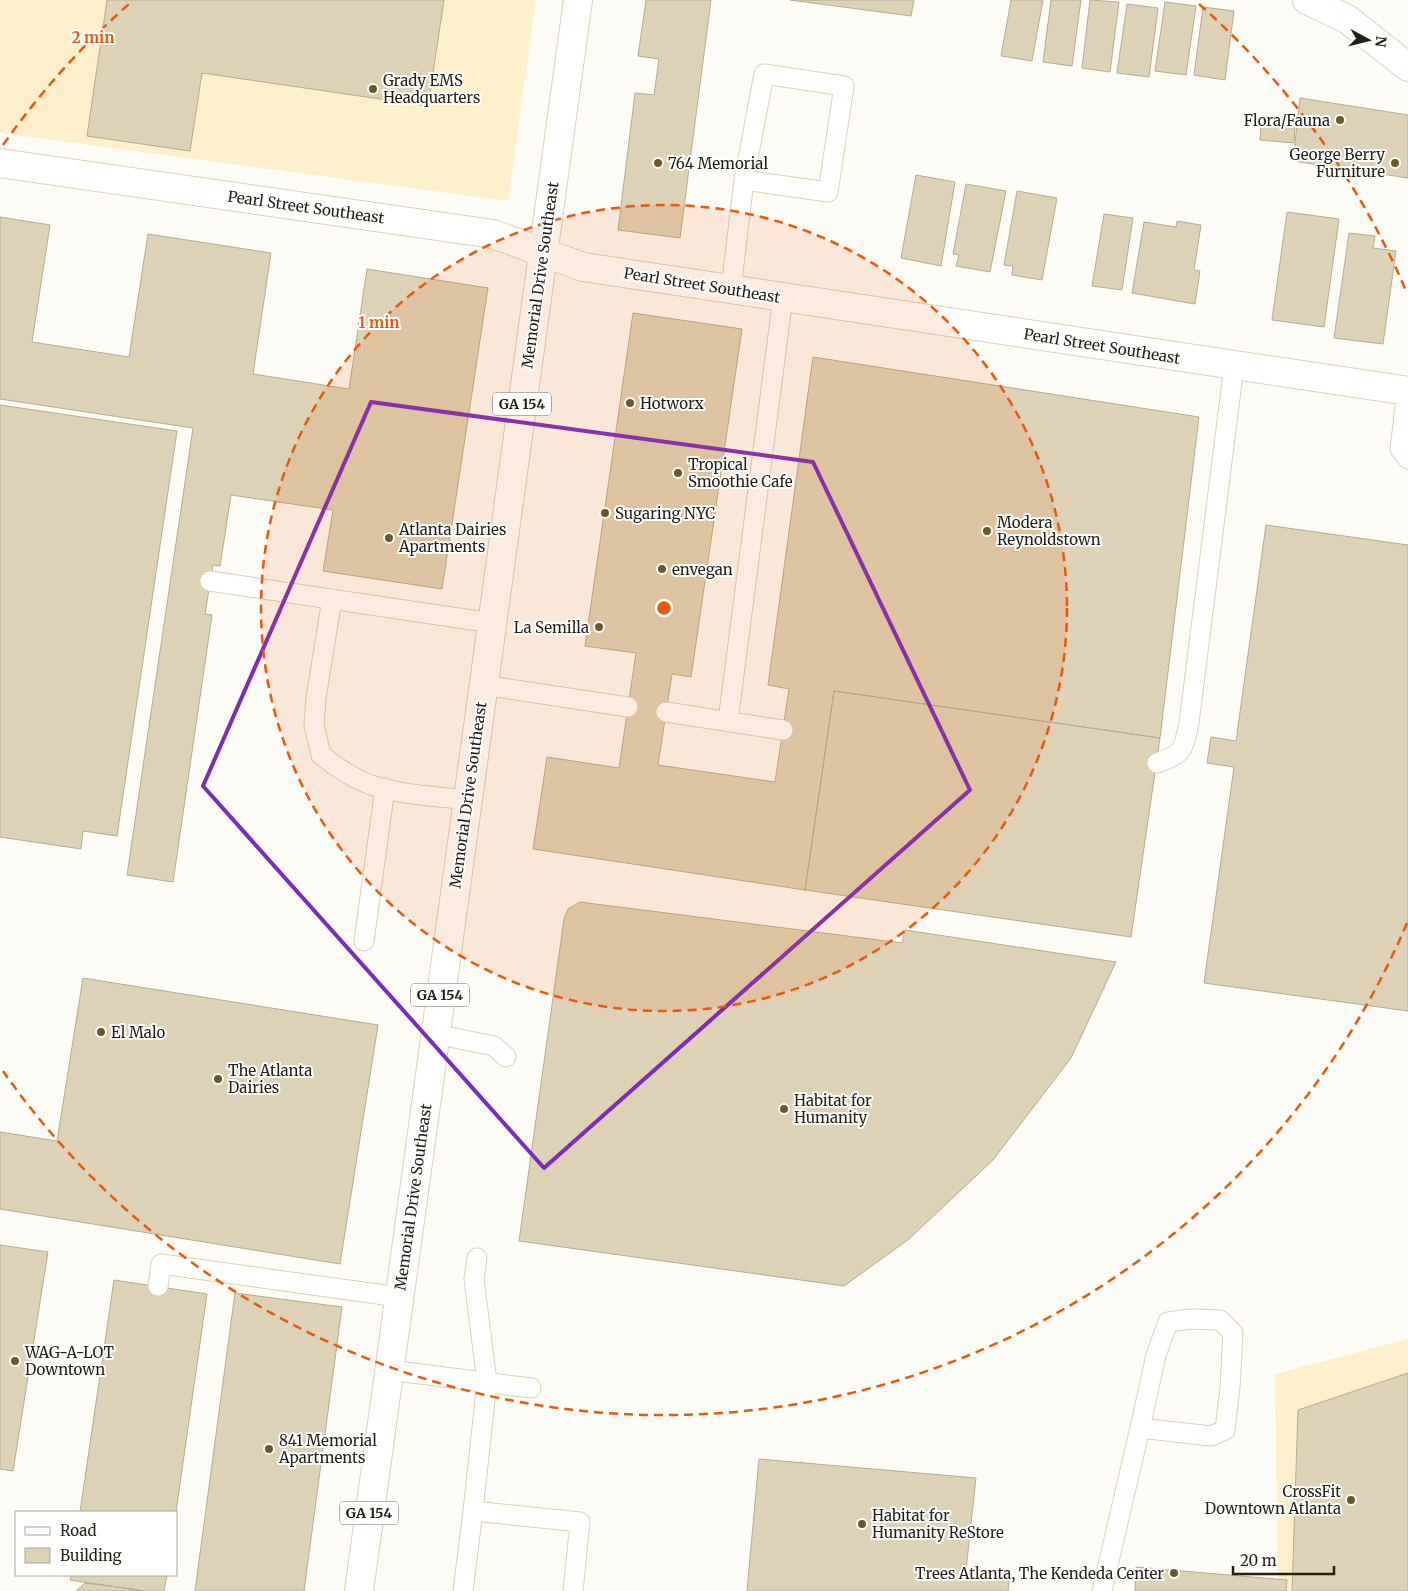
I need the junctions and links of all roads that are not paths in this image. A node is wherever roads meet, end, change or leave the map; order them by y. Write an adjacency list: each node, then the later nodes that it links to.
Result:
1 (578, 0): 6 (main road, Memorial Drive Southeast / GA 154)
2 (1307, 0): 3 (main road)
3 (1408, 67)
4 (0, 163): 6 (main road, Pearl Street Southeast)
5 (744, 180): 5 (lane); 7 (lane)
6 (543, 252): 7 (main road, Pearl Street Southeast); 15 (main road, Memorial Drive Southeast / GA 154)
7 (731, 289): 8 (main road, Pearl Street Southeast)
8 (784, 297): 9 (main road, Pearl Street Southeast); 19 (lane)
9 (1234, 366): 11 (main road, Pearl Street Southeast); 21 (lane)
10 (1408, 387): 11 (main road)
11 (1408, 391): 12 (lane)
12 (1408, 459)
13 (210, 582): 14 (lane)
14 (332, 599): 15 (lane); 22 (lane)
15 (492, 623): 16 (main road, Memorial Drive Southeast / GA 154)
16 (483, 685): 17 (lane); 23 (main road, Memorial Drive Southeast / GA 154)
17 (628, 707)
18 (666, 712): 19 (lane)
19 (728, 721): 20 (lane)
20 (783, 730)
21 (1157, 763)
22 (385, 788): 23 (lane); 24 (lane)
23 (467, 800): 25 (main road, Memorial Drive Southeast / GA 154)
24 (364, 941)
25 (435, 1034): 26 (lane); 29 (main road, Memorial Drive Southeast / GA 154)
26 (506, 1057)
27 (477, 1258): 31 (lane)
28 (158, 1286): 29 (lane)
29 (399, 1297): 30 (main road, Memorial Drive Southeast / GA 154)
30 (389, 1370): 31 (lane); 35 (main road, Memorial Drive Southeast / GA 154)
31 (488, 1382): 32 (lane); 34 (lane)
32 (531, 1388)
33 (1140, 1428): 33 (lane); 38 (lane)
34 (473, 1511): 36 (lane); 37 (lane)
35 (359, 1591)
36 (463, 1591)
37 (573, 1591)
38 (1102, 1591)

